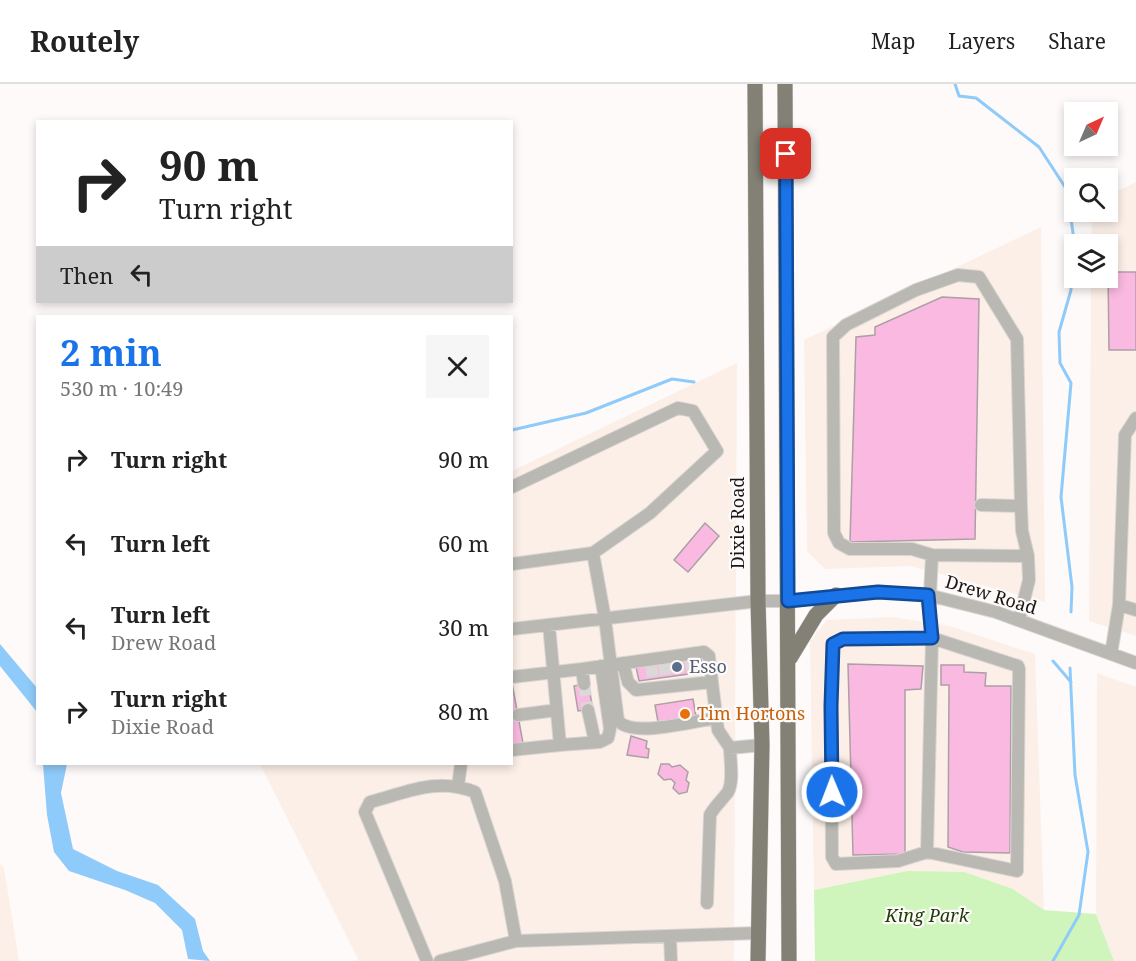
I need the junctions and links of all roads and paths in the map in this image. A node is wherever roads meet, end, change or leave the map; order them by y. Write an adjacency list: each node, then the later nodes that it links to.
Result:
1 (755, 84): 13 (main road, Dixie Road)
2 (785, 84): 14 (main road)
3 (1136, 418): 15 (street)
4 (513, 487): 7 (street)
5 (981, 505): 6 (street)
6 (1021, 506): 8 (street); 9 (street)
7 (593, 553): 10 (street); 17 (street)
8 (932, 555): 9 (street); 12 (street)
9 (1028, 556): 18 (street)
10 (513, 564)
11 (836, 595): 12 (street, Drew Road); 14 (street, Drew Road); 23 (main road)
12 (929, 595): 18 (street, Drew Road); 21 (street)
13 (758, 601): 14 (street, Drew Road); 17 (street, Drew Road); 37 (main road, Dixie Road)
14 (788, 601): 23 (main road)
15 (1119, 605): 16 (street); 22 (street)
16 (1136, 610)
17 (605, 619): 19 (street, Drew Road); 25 (street)
18 (1019, 621): 22 (street, Drew Road)
19 (549, 625): 20 (street, Drew Road); 27 (street)
20 (513, 629)
21 (932, 638): 42 (street); 42 (street); 42 (street)
22 (1110, 654): 24 (street, Drew Road)
23 (788, 661): 51 (main road)
24 (1136, 663)
25 (612, 664): 26 (street); 29 (street); 29 (street); 34 (street); 35 (street)
26 (582, 669): 27 (street); 30 (street)
27 (554, 672): 28 (street); 31 (street)
28 (513, 677)
29 (712, 682): 34 (street)
30 (584, 684)
31 (557, 710): 33 (street); 36 (street)
32 (588, 710): 35 (street)
33 (518, 715)
34 (716, 718): 38 (street)
35 (595, 742): 36 (street)
36 (560, 745): 39 (street)
37 (762, 745): 38 (street); 44 (main road, Dixie Road)
38 (730, 748): 43 (street)
39 (513, 750)
40 (461, 765): 41 (street)
41 (458, 786): 46 (street); 47 (street)
42 (927, 852)
43 (707, 903)
44 (758, 933): 45 (street); 50 (main road, Dixie Road)
45 (670, 936): 46 (street); 49 (street)
46 (516, 941): 48 (street)
47 (427, 961)
48 (440, 961)
49 (671, 961)
50 (758, 961)
51 (789, 961)

